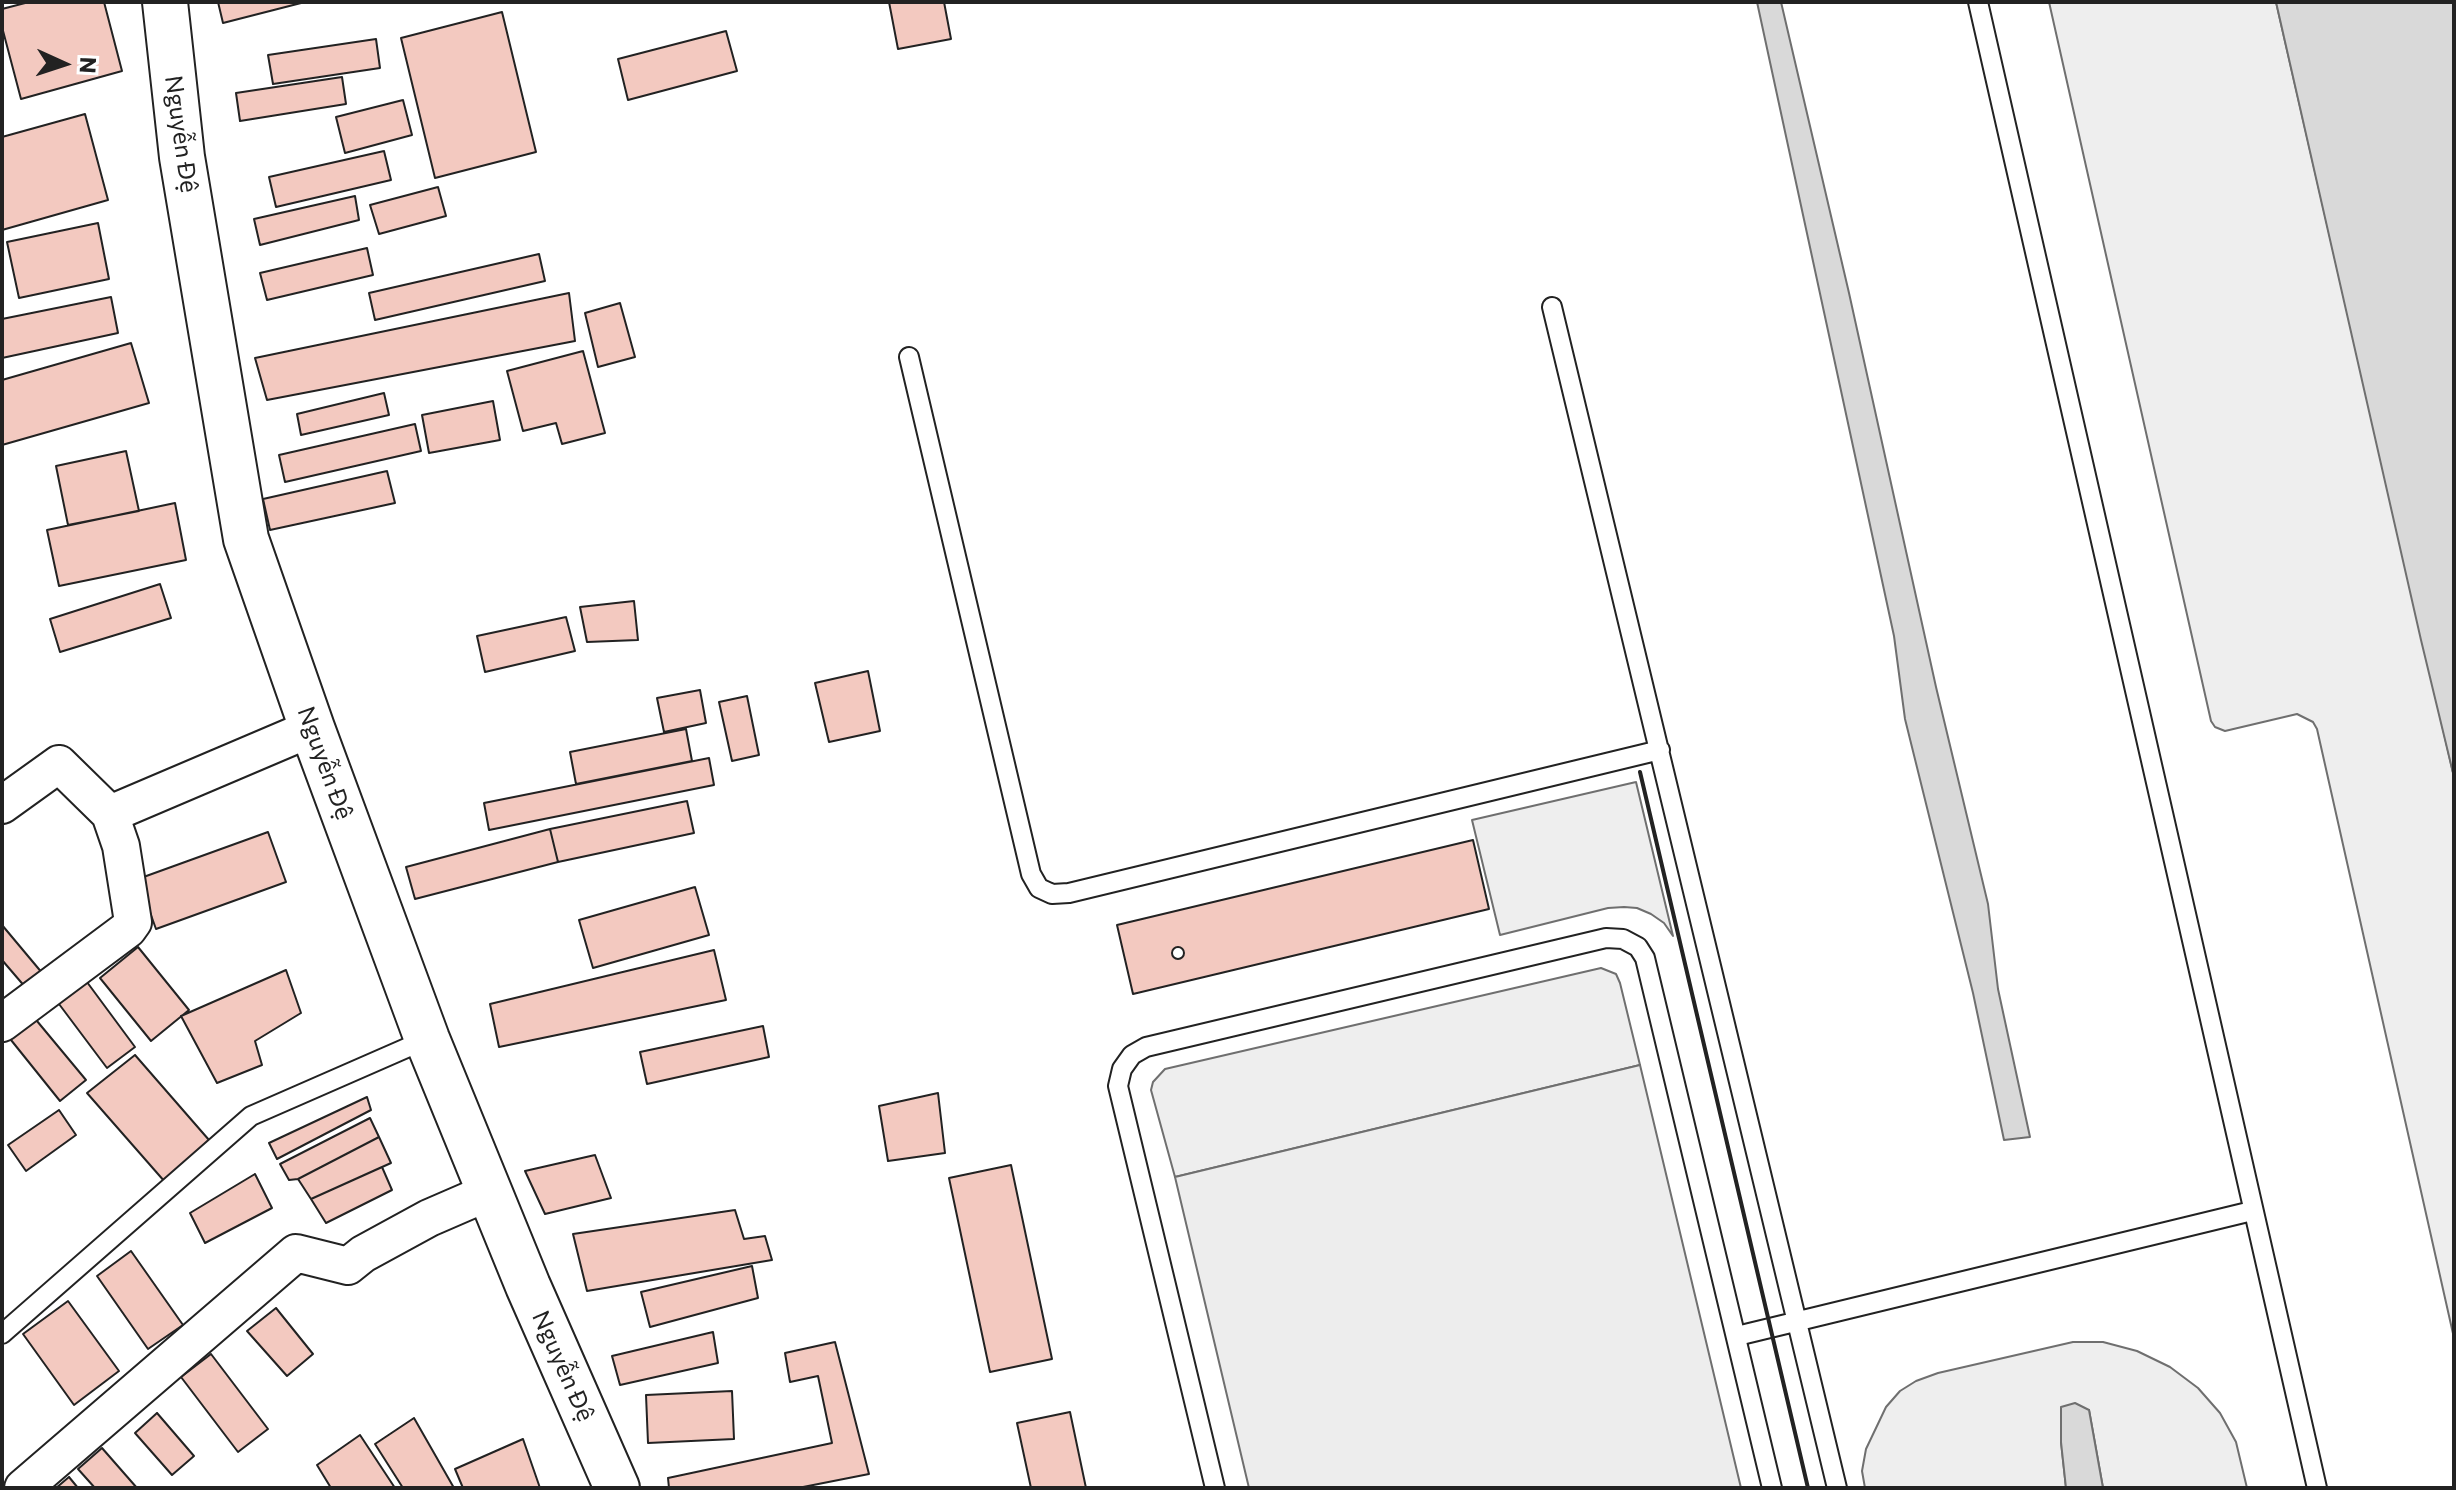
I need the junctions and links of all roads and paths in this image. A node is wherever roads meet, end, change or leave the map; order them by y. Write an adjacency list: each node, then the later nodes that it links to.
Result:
1 (165, 2): 5 (street, Nguyễn Đệ)
2 (1978, 2): 12 (lane)
3 (1552, 307): 6 (lane)
4 (909, 357): 6 (lane)
5 (312, 728): 8 (street); 10 (street, Nguyễn Đệ)
6 (1660, 750): 13 (lane)
7 (2, 805): 8 (street)
8 (110, 814): 9 (street)
9 (2, 1023)
10 (427, 1039): 11 (street, Nguyễn Đệ); 14 (lane)
11 (489, 1192): 16 (street, Nguyễn Đệ); 17 (street)
12 (2252, 1211): 13 (lane); 21 (lane)
13 (1798, 1321): 15 (lane); 20 (lane)
14 (2, 1334)
15 (1737, 1336): 18 (lane); 19 (lane)
16 (615, 1487)
17 (23, 1488)
18 (1215, 1488)
19 (1772, 1488)
20 (1837, 1488)
21 (2317, 1488)

